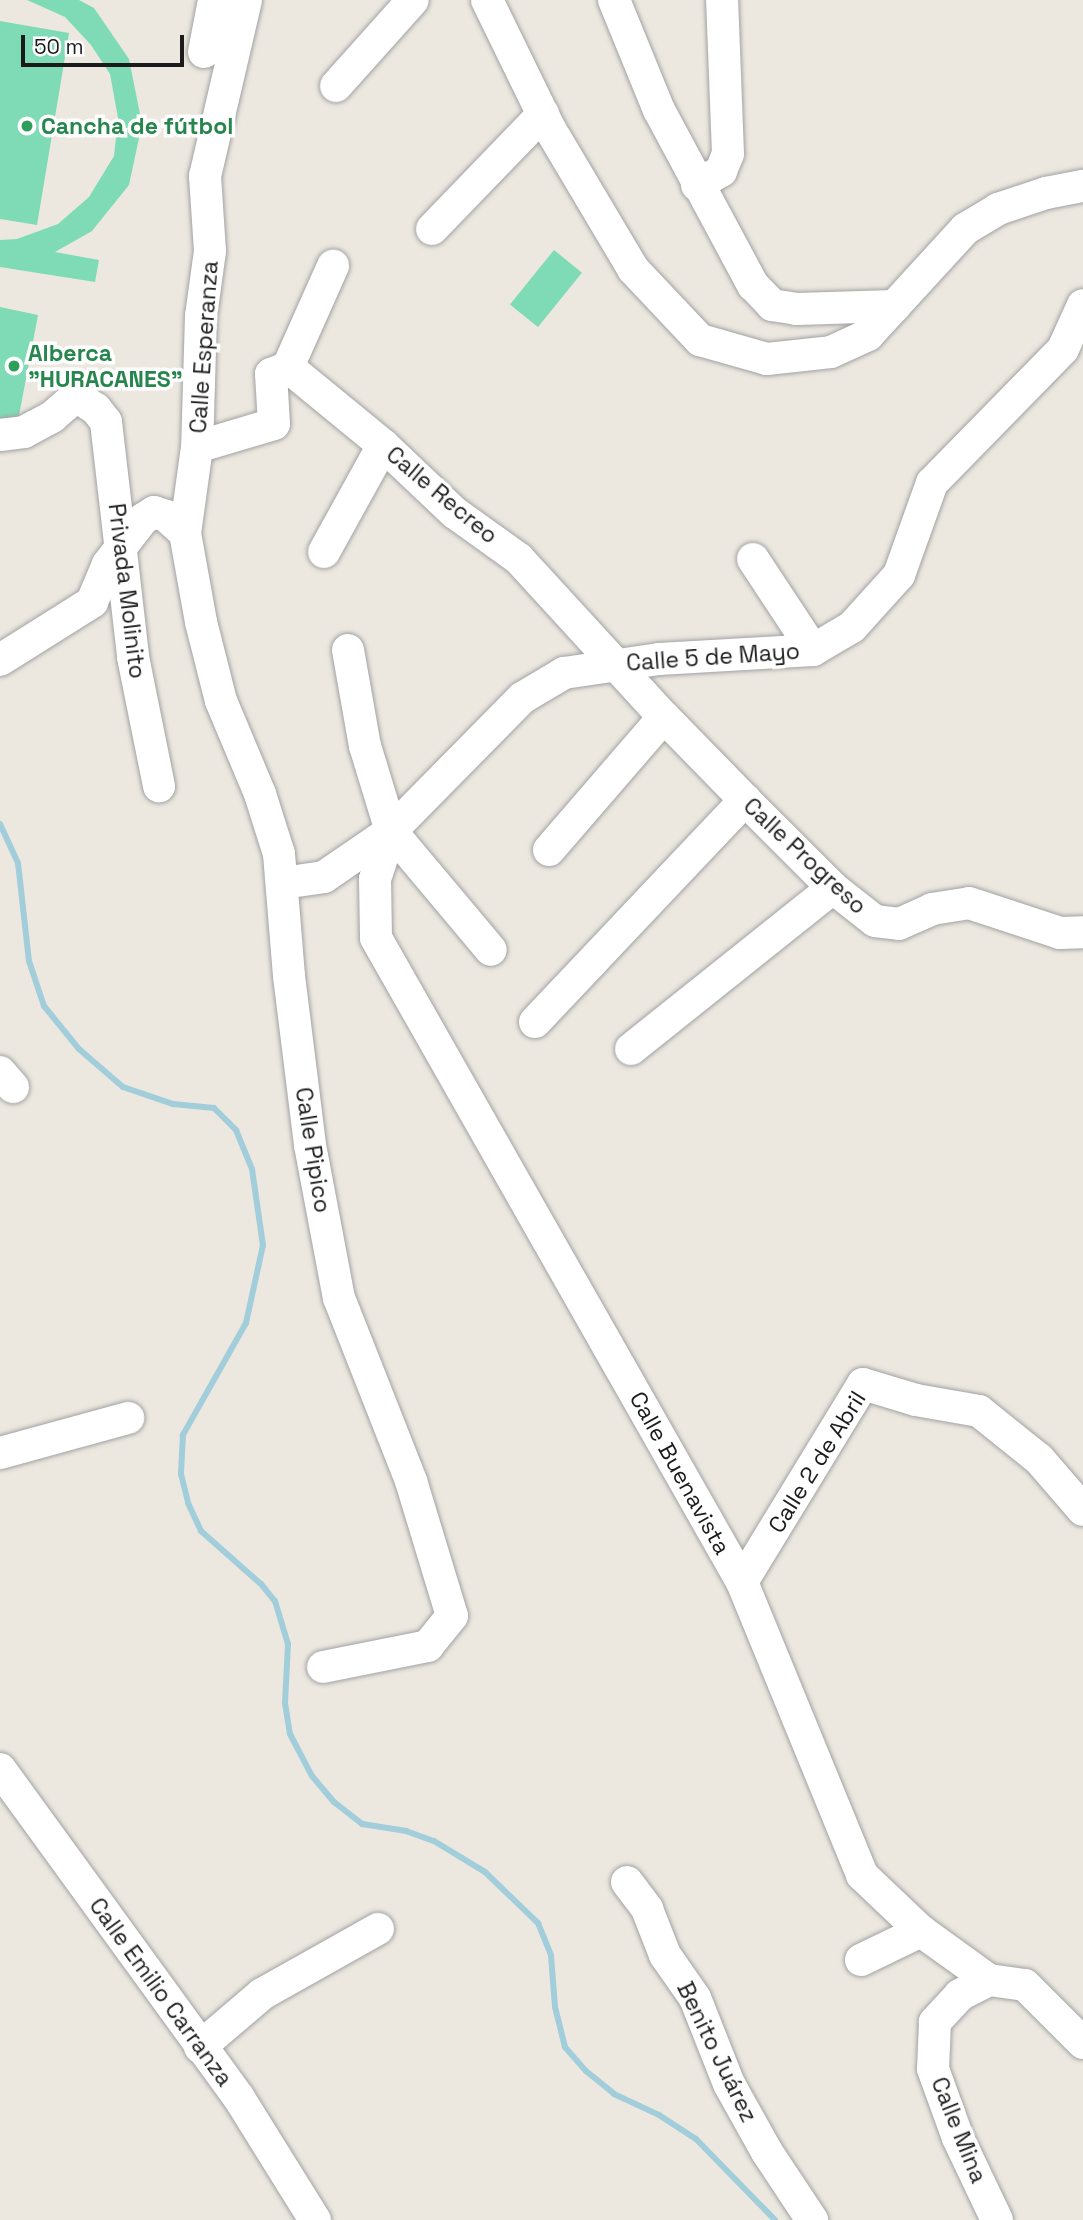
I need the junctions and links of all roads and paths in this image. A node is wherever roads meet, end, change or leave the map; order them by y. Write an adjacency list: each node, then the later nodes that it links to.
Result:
1 (215, 0): 7 (street)
2 (246, 0): 20 (street, Calle Esperanza)
3 (413, 0): 8 (street)
4 (487, 0): 9 (street)
5 (614, 0): 10 (street)
6 (722, 0): 10 (street)
7 (204, 52)
8 (336, 86)
9 (543, 114): 12 (street); 15 (street)
10 (697, 184): 15 (street)
11 (1083, 186): 15 (street)
12 (432, 229)
13 (333, 266): 17 (street, Calle Esperanza)
14 (1083, 305): 16 (street, Calle 5 de Mayo)
15 (895, 306)
16 (1073, 359): 26 (street, Calle 5 de Mayo)
17 (288, 367): 19 (street, Calle Recreo); 20 (street, Calle Esperanza)
18 (0, 435): 22 (street, Privada Molinito)
19 (383, 445): 23 (street); 28 (street, Calle Recreo)
20 (197, 447): 21 (street, Calle Esperanza)
21 (185, 533): 22 (street); 34 (street, Calle Pipico)
22 (120, 547): 27 (street); 30 (street, Privada Molinito)
23 (324, 552)
24 (753, 559): 26 (street)
25 (348, 650): 32 (street)
26 (813, 650): 28 (street, Calle 5 de Mayo)
27 (0, 660)
28 (615, 664): 29 (street, Calle Progreso); 32 (street, Calle 5 de Mayo)
29 (664, 717): 31 (street, Calle Progreso); 33 (street)
30 (159, 786)
31 (745, 800): 35 (street, Calle Progreso); 38 (street)
32 (391, 831): 34 (street, Calle 5 de Mayo); 37 (street); 43 (street, Calle Buenavista)
33 (549, 850)
34 (284, 883): 44 (street, Calle Pipico)
35 (834, 888): 36 (street, Calle Progreso); 39 (street)
36 (1083, 932)
37 (491, 950)
38 (535, 1021)
39 (631, 1049)
40 (128, 1418): 41 (street)
41 (0, 1453)
42 (1083, 1510): 43 (street, Calle 2 de Abril)
43 (742, 1582): 48 (street, Calle Buenavista)
44 (323, 1667)
45 (0, 1769): 52 (street, Calle Emilio Carranza)
46 (627, 1882): 54 (street, Benito Juárez)
47 (378, 1929): 52 (street)
48 (921, 1931): 49 (street); 50 (street, Calle Buenavista)
49 (861, 1959)
50 (989, 1980): 51 (street, Calle Buenavista); 55 (street, Calle Mina)
51 (1083, 2043)
52 (200, 2047): 53 (street, Calle Emilio Carranza)
53 (314, 2220)
54 (812, 2220)
55 (998, 2220)

